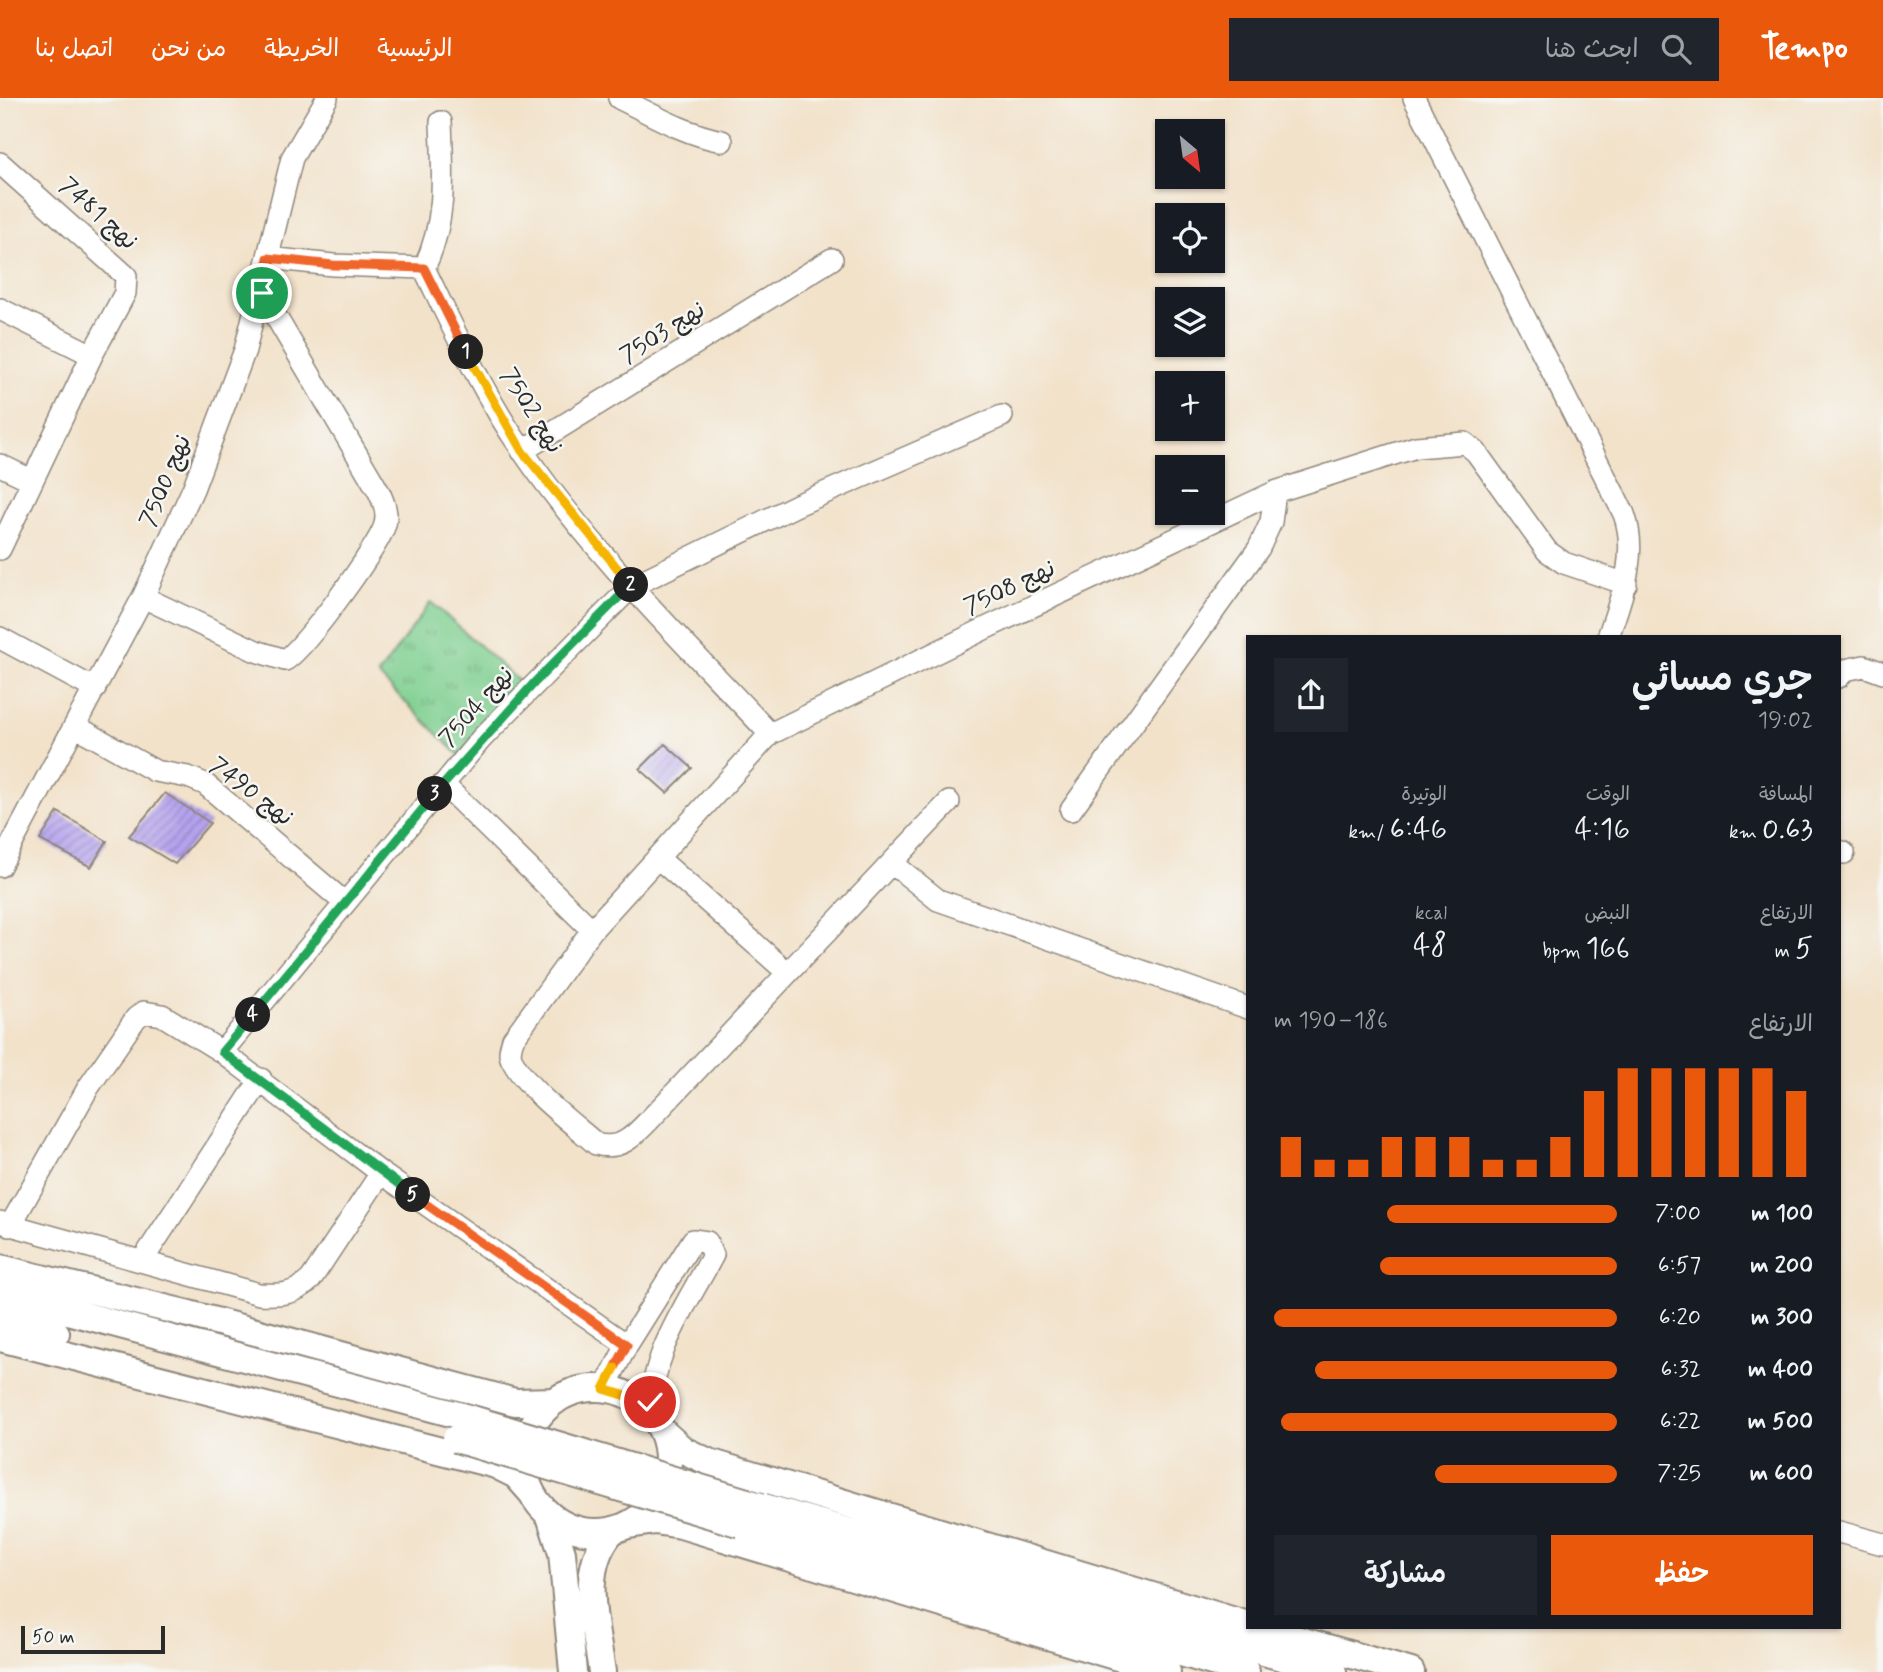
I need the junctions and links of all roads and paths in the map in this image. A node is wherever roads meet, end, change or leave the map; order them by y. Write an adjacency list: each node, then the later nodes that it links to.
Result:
1 (327, 98): 7 (street, نهج 7500)
2 (619, 98): 5 (street)
3 (1415, 98): 19 (street)
4 (441, 122): 9 (street)
5 (722, 141)
6 (0, 163): 12 (street, نهج 7481)
7 (268, 258): 9 (street); 10 (street, نهج 7500)
8 (832, 260): 14 (street, نهج 7503)
9 (424, 268): 14 (street, نهج 7502)
10 (262, 293): 21 (street, نهج 7500); 21 (street)
11 (0, 309): 12 (street)
12 (92, 355): 16 (street)
13 (1002, 416): 20 (street, نهج 7504)
14 (522, 451): 20 (street, نهج 7502)
15 (0, 465): 16 (street)
16 (32, 480): 18 (street)
17 (1275, 492): 19 (street, نهج 7508); 28 (street, نهج 7508); 31 (street)
18 (0, 549)
19 (1626, 584): 22 (street)
20 (632, 586): 28 (street, نهج 7502); 29 (street, نهج 7504)
21 (144, 597): 26 (street, نهج 7500)
22 (1609, 635)
23 (0, 638): 26 (street)
24 (1883, 673): 25 (street)
25 (1841, 675)
26 (95, 689): 27 (street, نهج 7500)
27 (75, 726): 34 (street, نهج 7500); 35 (street, نهج 7490)
28 (770, 734): 32 (street)
29 (443, 784): 35 (street, نهج 7504); 36 (street)
30 (949, 802): 33 (street)
31 (1071, 810)
32 (659, 859): 36 (street); 37 (street)
33 (892, 863): 37 (street); 38 (street)
34 (0, 866)
35 (345, 904): 39 (street, نهج 7504)
36 (592, 930): 37 (street)
37 (788, 974)
38 (1246, 1006)
39 (222, 1052): 40 (street); 42 (street)
40 (261, 1079): 41 (street); 43 (street)
41 (381, 1173): 43 (street); 48 (street)
42 (5, 1224): 43 (street)
43 (142, 1261)
44 (0, 1268): 50 (street)
45 (0, 1293): 52 (street)
46 (0, 1318): 52 (street)
47 (0, 1338): 53 (street)
48 (627, 1345): 49 (street); 51 (street)
49 (604, 1389): 50 (street); 51 (street)
50 (555, 1401): 53 (street)
51 (656, 1422): 56 (street); 59 (street)
52 (459, 1428): 54 (street, bridge)
53 (531, 1492): 55 (street)
54 (744, 1513): 64 (street); 65 (street)
55 (550, 1516): 56 (street); 61 (street)
56 (621, 1527): 62 (street); 63 (street)
57 (1841, 1533): 58 (street)
58 (1883, 1544)
59 (1246, 1624)
60 (1261, 1629): 66 (street)
61 (573, 1672)
62 (602, 1672)
63 (1167, 1672)
64 (1247, 1672)
65 (1333, 1672)
66 (1411, 1672)

